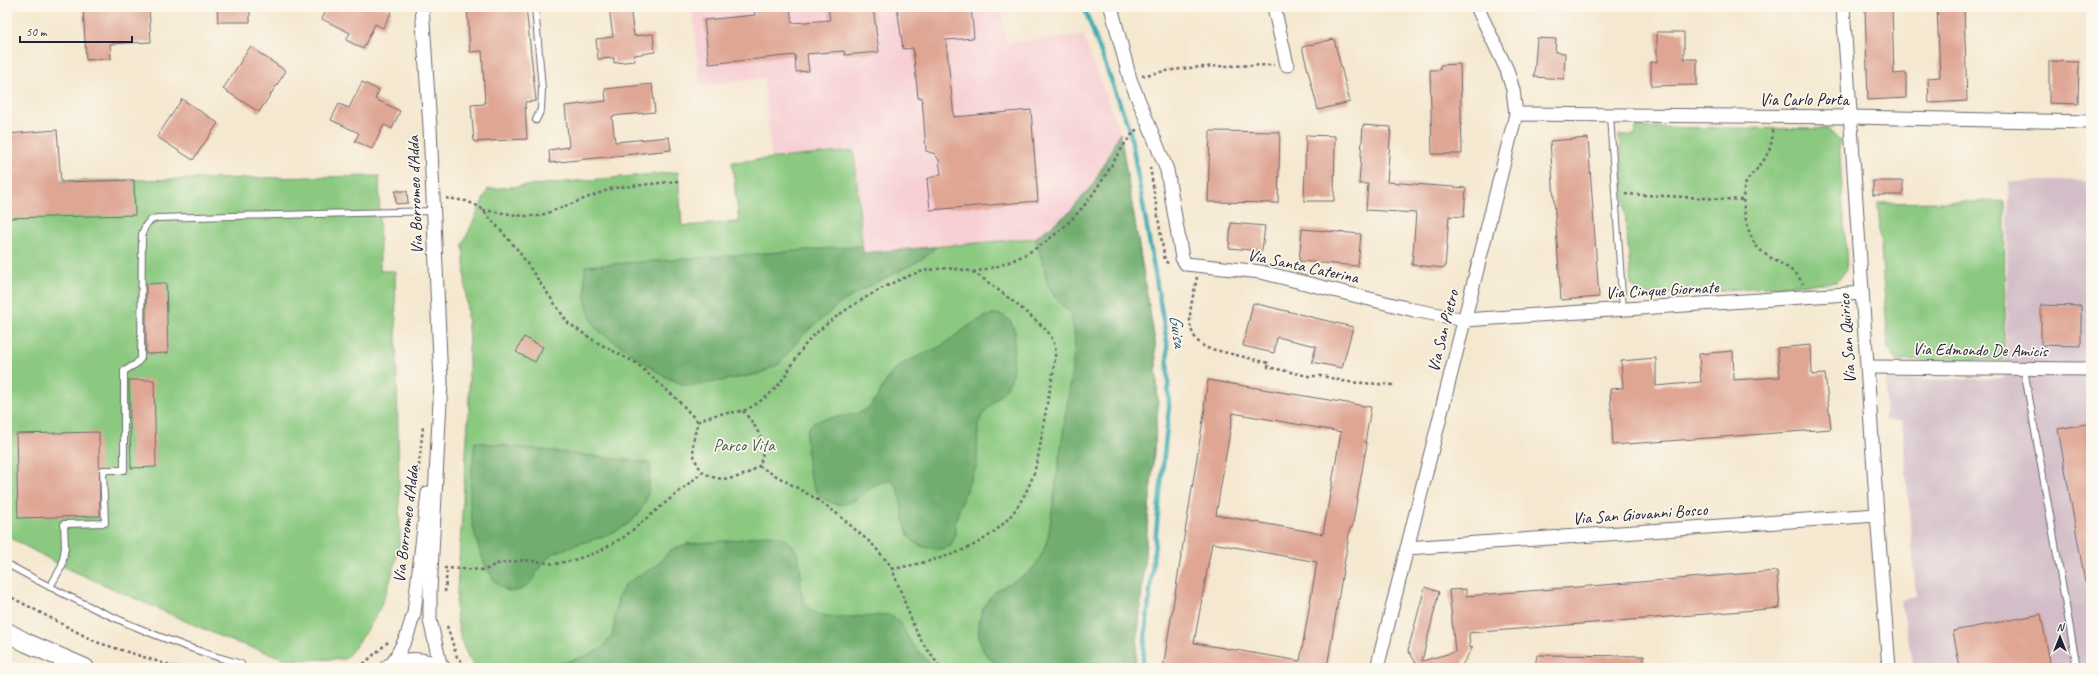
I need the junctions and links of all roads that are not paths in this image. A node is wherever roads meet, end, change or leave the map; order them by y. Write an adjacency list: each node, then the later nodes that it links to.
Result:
1 (422, 7): 13 (street, Via Borromeo d'Adda)
2 (535, 7): 11 (lane)
3 (1111, 7): 16 (street, Via Santa Caterina)
4 (1274, 7): 7 (street)
5 (1477, 7): 8 (street, Via San Pietro)
6 (1843, 7): 10 (street, Via San Quirico)
7 (1287, 65)
8 (1516, 114): 9 (street, Via Carlo Porta); 16 (street, Via San Pietro)
9 (1610, 116): 10 (street, Via Carlo Porta); 15 (lane)
10 (1851, 117): 12 (street, Via Carlo Porta); 14 (street, Via San Quirico)
11 (536, 120)
12 (2091, 122)
13 (434, 204): 20 (street, Via Borromeo d'Adda); 24 (lane)
14 (1862, 294): 15 (street, Via Cinque Giornate); 17 (street, Via San Quirico)
15 (1623, 310): 16 (street, Via Cinque Giornate)
16 (1465, 320): 22 (street, Via San Pietro)
17 (1868, 367): 18 (street, Via Edmondo De Amicis); 21 (street, Via San Quirico)
18 (2024, 369): 19 (street, Via Edmondo De Amicis); 32 (lane)
19 (2091, 369)
20 (441, 382): 27 (street, Via Borromeo d'Adda); 29 (street, Via Borromeo d'Adda)
21 (1877, 515): 22 (street, Via San Giovanni Bosco); 31 (street, Via San Quirico)
22 (1406, 548): 30 (street, Via San Pietro)
23 (7, 564): 24 (lane)
24 (50, 587): 26 (lane)
25 (7, 632): 28 (street)
26 (241, 664)
27 (390, 667): 29 (street)
28 (86, 668)
29 (441, 668)
30 (1377, 668)
31 (1889, 668)
32 (2077, 668)

